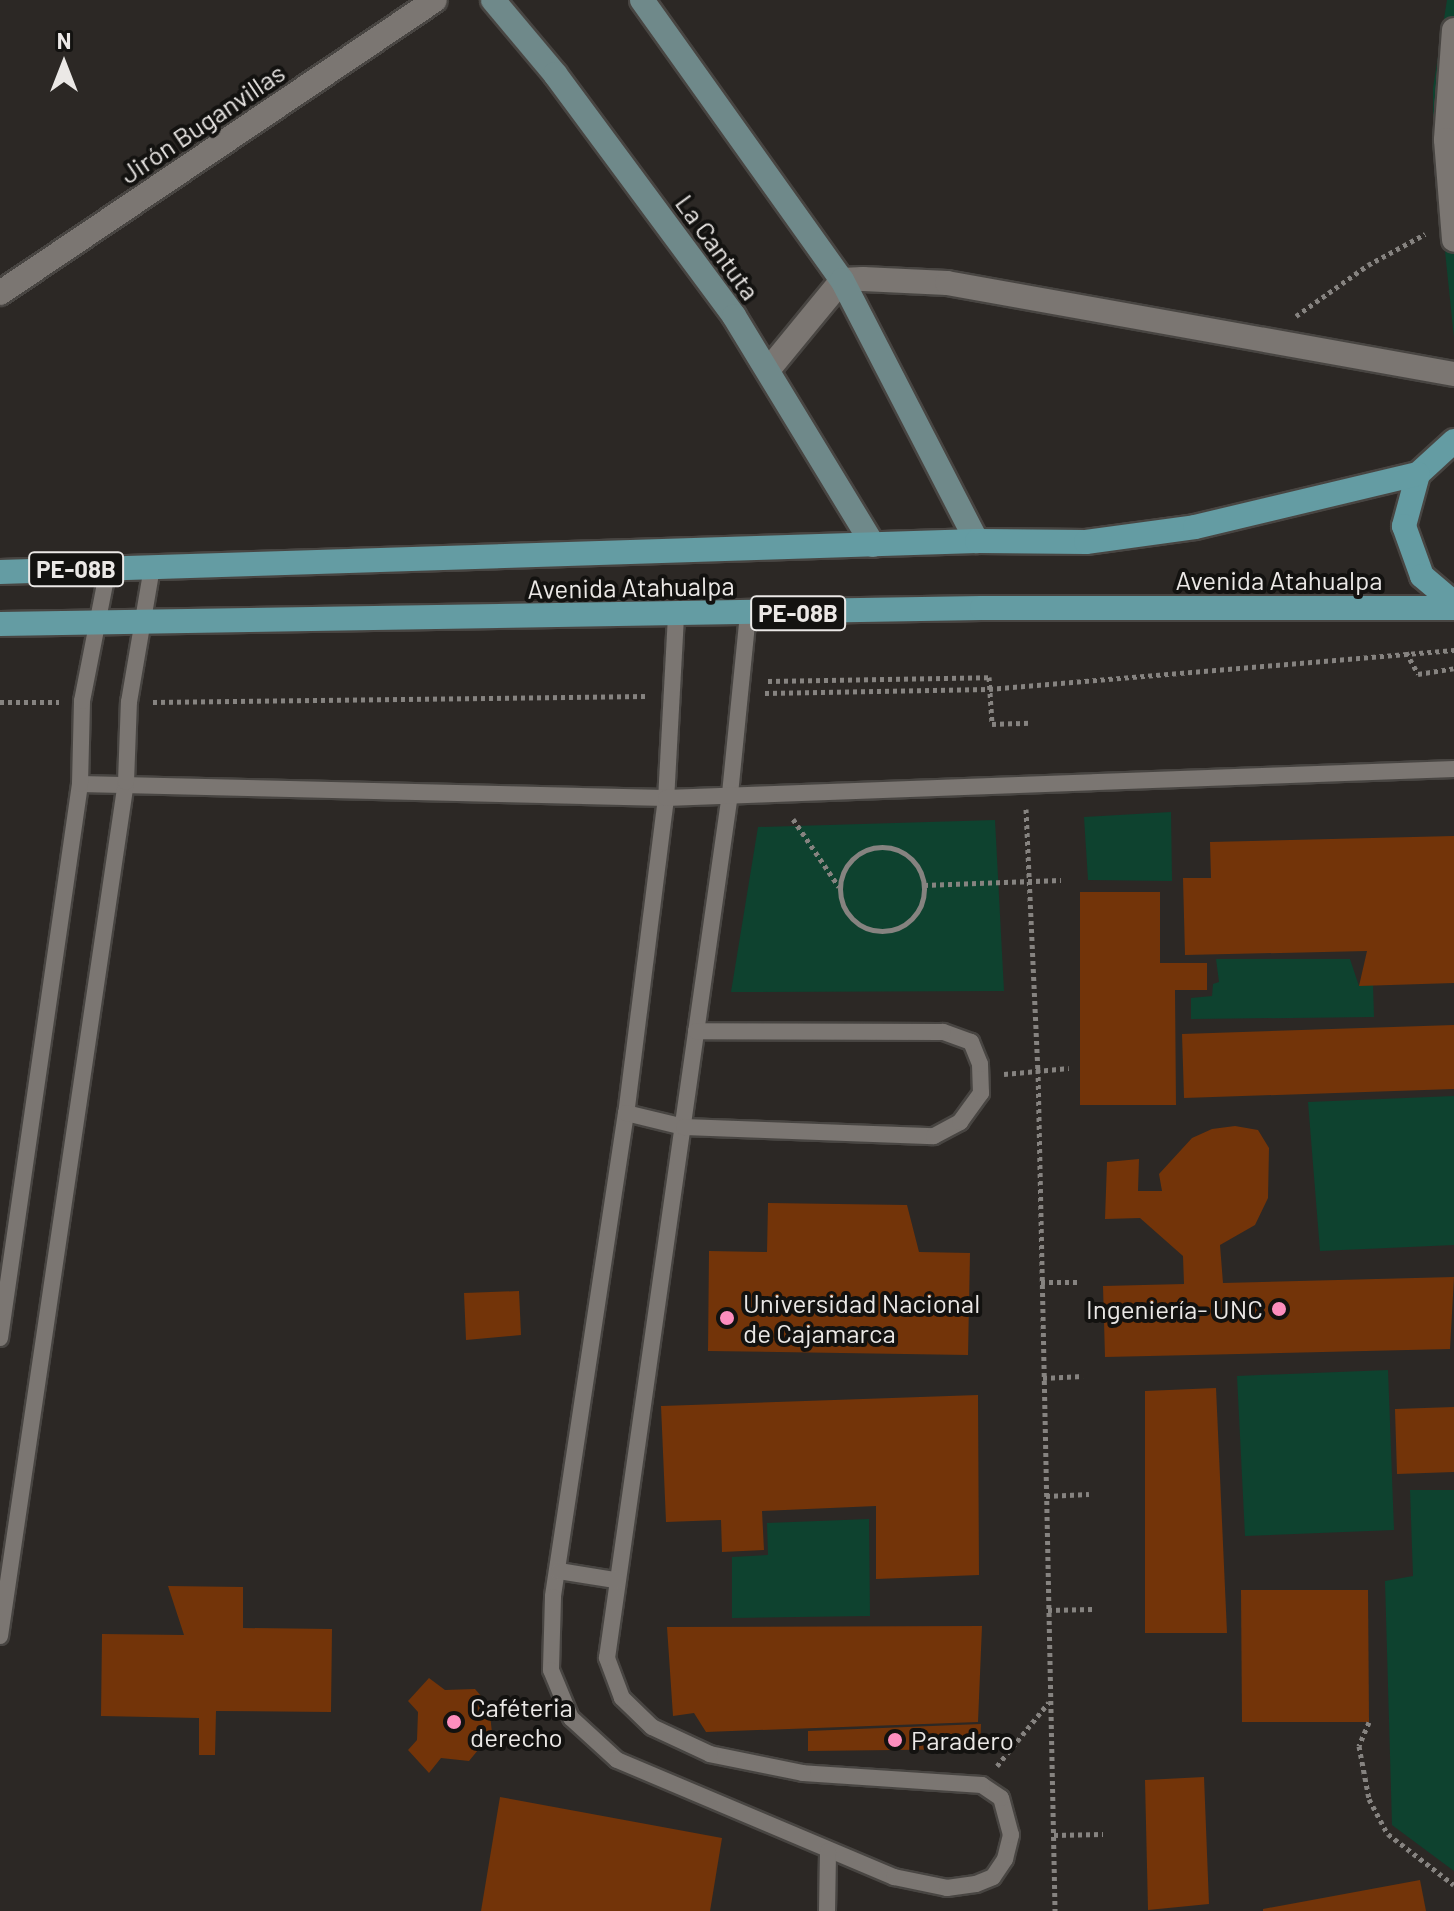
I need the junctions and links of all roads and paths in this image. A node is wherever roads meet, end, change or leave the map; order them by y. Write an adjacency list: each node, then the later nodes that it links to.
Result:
1 (435, 0): 7 (street, Jirón Buganvillas)
2 (493, 0): 9 (street, La Cantuta)
3 (642, 0): 6 (street)
4 (1454, 30): 5 (street)
5 (1453, 230): 8 (path)
6 (842, 280): 8 (street); 9 (street); 13 (street)
7 (0, 293)
8 (1280, 341): 10 (street)
9 (769, 369): 14 (street, La Cantuta)
10 (1454, 374)
11 (1454, 441): 12 (main road, PE-08B)
12 (1418, 474): 13 (main road, PE-08B); 18 (main road, PE-08B)
13 (977, 541): 14 (main road, Avenida Atahualpa / PE-08B)
14 (873, 545): 16 (main road, Avenida Atahualpa / PE-08B)
15 (108, 568): 16 (main road, Avenida Atahualpa / PE-08B); 17 (main road, Avenida Atahualpa / PE-08B); 21 (lane)
16 (152, 568): 22 (lane)
17 (0, 572)
18 (1454, 606): 19 (main road, Avenida Atahualpa / PE-08B)
19 (748, 614): 20 (main road, Avenida Atahualpa / PE-08B); 26 (lane)
20 (676, 616): 22 (main road, Avenida Atahualpa / PE-08B); 34 (lane)
21 (96, 620): 22 (main road, Avenida Atahualpa / PE-08B); 23 (main road, Avenida Atahualpa / PE-08B); 30 (lane)
22 (142, 620): 29 (lane)
23 (0, 624)
24 (1406, 652): 25 (path)
25 (1454, 668)
26 (740, 681): 27 (path); 32 (lane)
27 (1030, 723)
28 (1454, 769): 31 (lane)
29 (126, 782): 30 (lane); 34 (lane); 56 (lane)
30 (80, 784): 47 (lane)
31 (1025, 784): 33 (lane); 36 (path)
32 (730, 794): 33 (lane); 34 (lane); 39 (lane)
33 (777, 794): 38 (path)
34 (666, 798): 43 (lane)
35 (1061, 880): 36 (path)
36 (1029, 881): 37 (path); 41 (path)
37 (924, 885): 38 (path); 38 (path)
38 (839, 887)
39 (696, 1031): 42 (lane); 44 (lane)
40 (1069, 1068): 41 (path)
41 (1038, 1069): 42 (path); 45 (path)
42 (983, 1076): 44 (lane)
43 (626, 1113): 44 (lane); 52 (lane)
44 (684, 1127): 53 (lane)
45 (1041, 1282): 46 (path); 49 (path)
46 (1079, 1282)
47 (0, 1338)
48 (1083, 1376): 49 (path)
49 (1043, 1378): 51 (path)
50 (1089, 1494): 51 (path)
51 (1046, 1496): 55 (path)
52 (559, 1571): 53 (lane); 62 (lane)
53 (615, 1580): 59 (lane)
54 (1093, 1609): 55 (path)
55 (1048, 1610): 57 (path)
56 (0, 1636)
57 (1050, 1700): 59 (path); 61 (path)
58 (1369, 1722): 63 (path)
59 (982, 1785): 62 (lane)
60 (1103, 1834): 61 (path)
61 (1054, 1835): 65 (path)
62 (828, 1851): 64 (lane)
63 (1454, 1885)
64 (827, 1911)
65 (1055, 1911)

